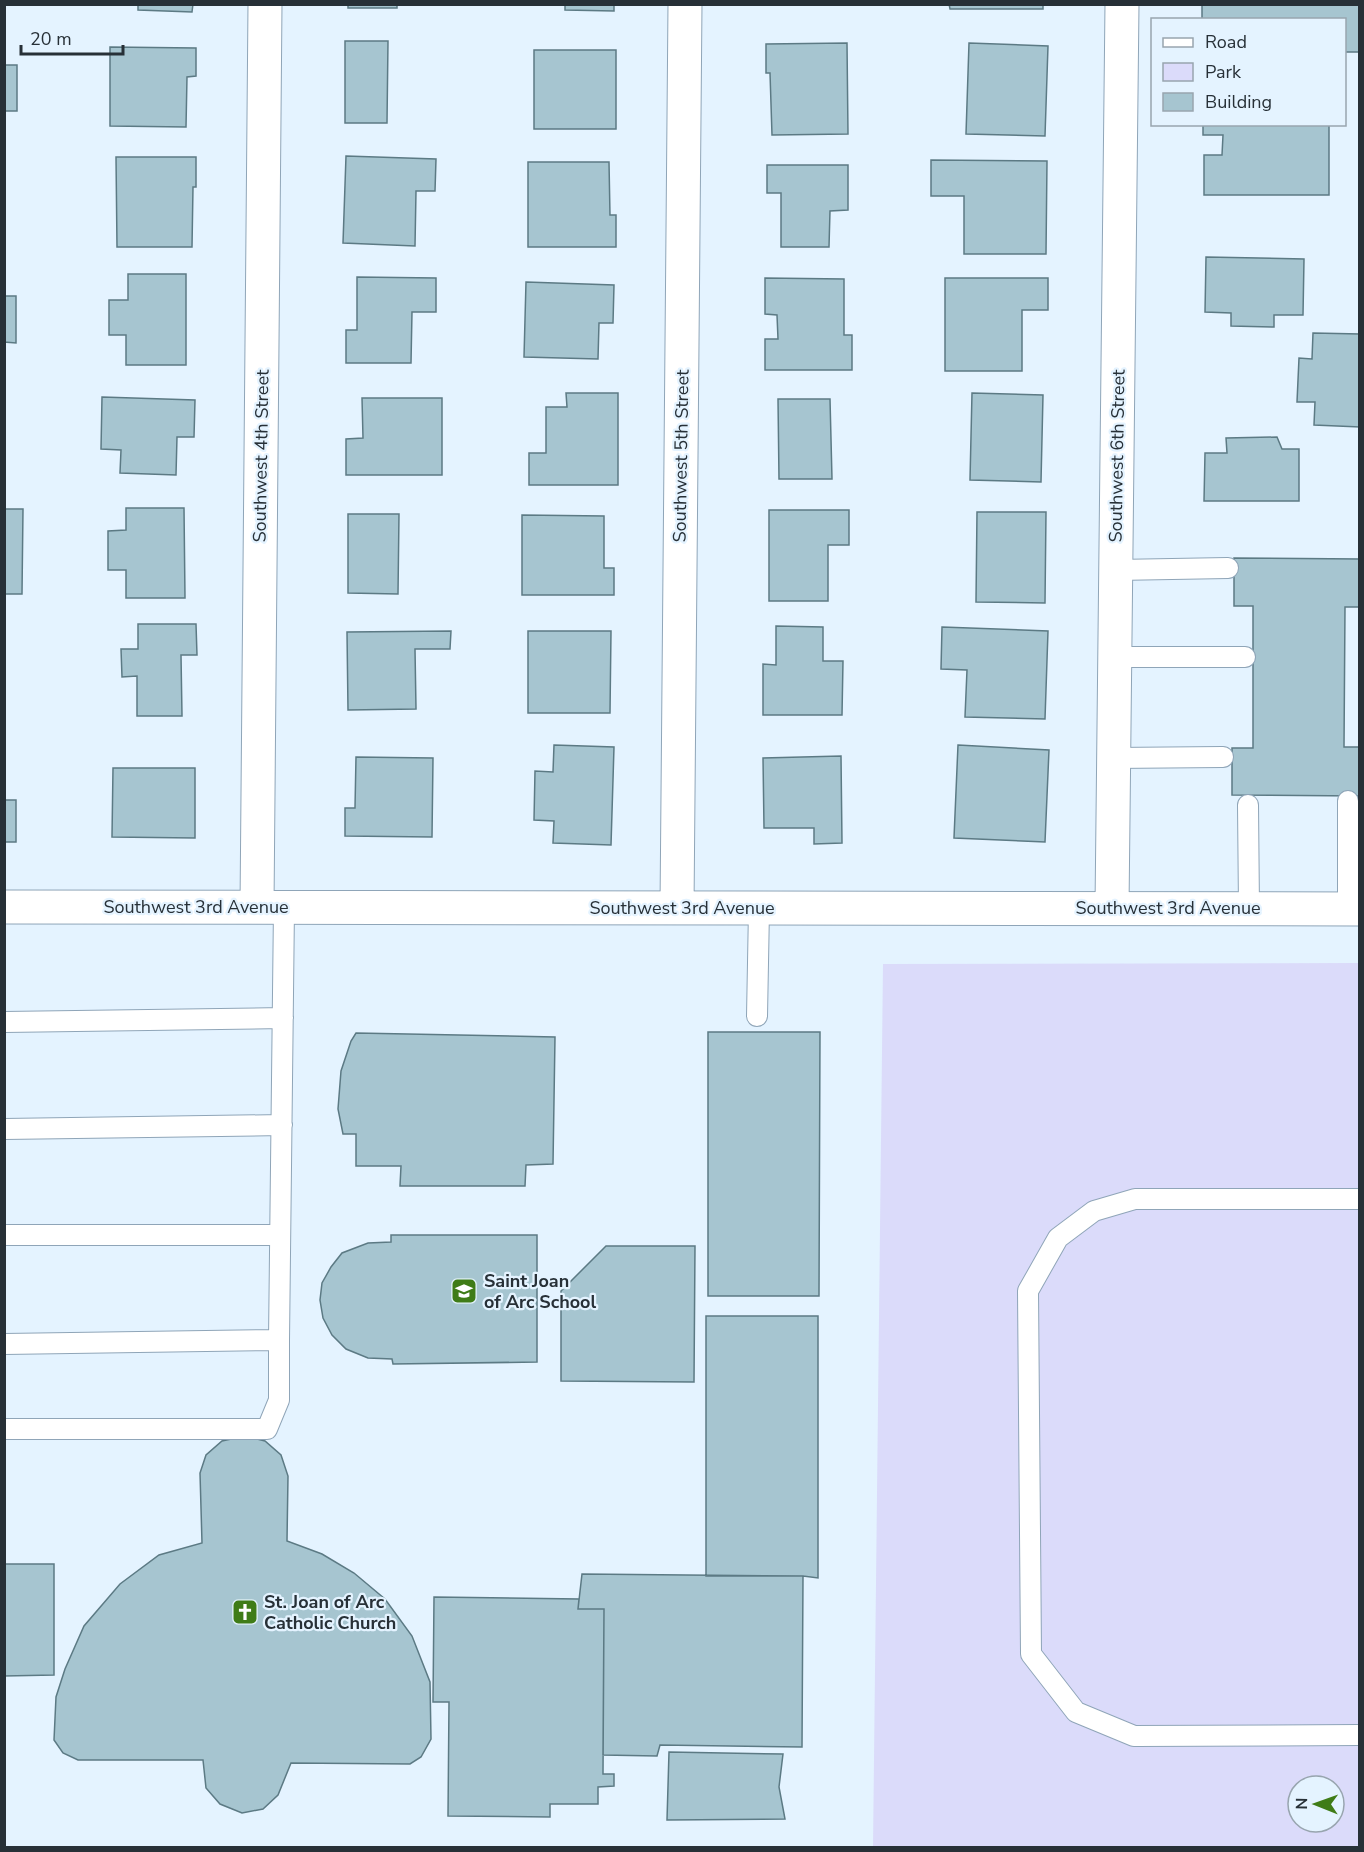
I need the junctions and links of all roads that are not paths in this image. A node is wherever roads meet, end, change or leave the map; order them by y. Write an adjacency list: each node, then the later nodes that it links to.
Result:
1 (265, 4): 13 (street, Southwest 4th Street)
2 (685, 4): 14 (street, Southwest 5th Street)
3 (1122, 4): 5 (street, Southwest 6th Street)
4 (1228, 568): 5 (lane)
5 (1116, 570): 6 (street, Southwest 6th Street)
6 (1115, 657): 7 (lane); 9 (street, Southwest 6th Street)
7 (1245, 657)
8 (1222, 757): 9 (lane)
9 (1113, 758): 15 (street, Southwest 6th Street)
10 (1348, 801): 18 (lane)
11 (1248, 805): 17 (lane)
12 (4, 907): 13 (street, Southwest 3rd Avenue)
13 (271, 907): 14 (street, Southwest 3rd Avenue); 20 (lane)
14 (677, 908): 16 (street, Southwest 3rd Avenue)
15 (1112, 908): 16 (street, Southwest 3rd Avenue); 17 (street, Southwest 3rd Avenue)
16 (759, 909): 19 (lane)
17 (1249, 909): 18 (street, Southwest 3rd Avenue)
18 (1354, 909)
19 (757, 1016)
20 (283, 1018): 21 (lane); 22 (lane)
21 (4, 1022)
22 (282, 1125): 23 (lane); 26 (lane)
23 (4, 1129)
24 (1359, 1198): 30 (lane)
25 (4, 1234): 26 (lane)
26 (280, 1234): 27 (lane)
27 (279, 1341): 28 (lane); 29 (lane)
28 (4, 1344)
29 (4, 1429)
30 (1359, 1735)

